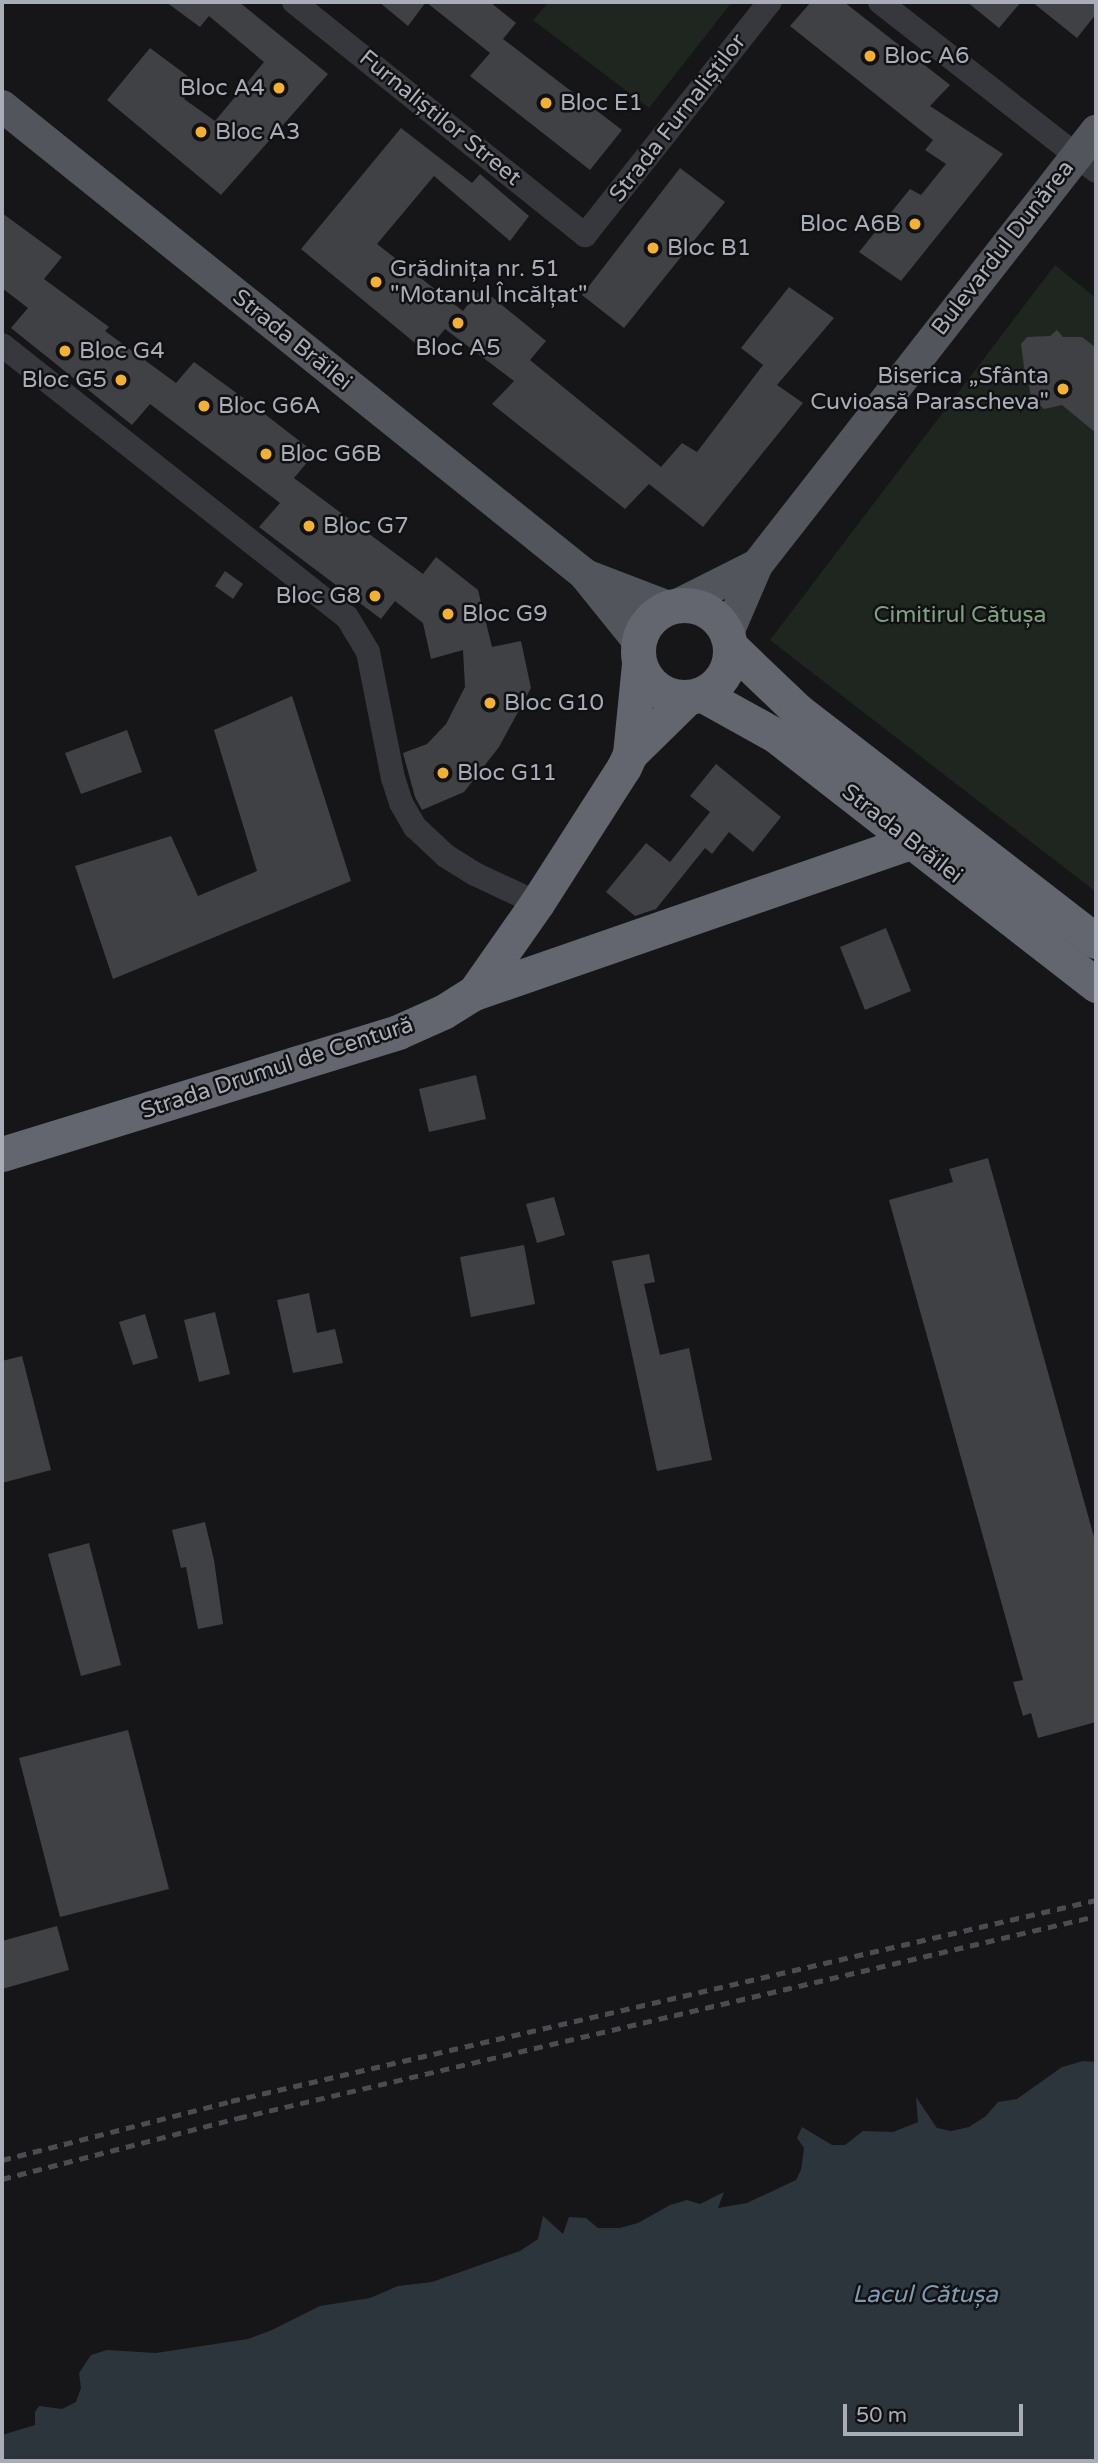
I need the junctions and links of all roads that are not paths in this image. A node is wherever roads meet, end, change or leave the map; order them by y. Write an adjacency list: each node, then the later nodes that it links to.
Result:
1 (294, 2): 2 (street, Strada Furnaliștilor)
2 (770, 2)
3 (880, 2): 6 (street)
4 (2, 106): 9 (main road, Strada Brăilei)
5 (1096, 131): 6 (main road, Bulevardul Dunărea)
6 (1086, 163): 8 (main road, Bulevardul Dunărea)
7 (2, 345): 16 (street)
8 (757, 565): 10 (main road, Bulevardul Dunărea); 11 (main road, Bulevardul Dunărea)
9 (584, 574): 10 (main road, Strada Brăilei); 12 (main road, Strada Brăilei)
10 (673, 606): 11 (highway, Strada Brăilei); 12 (highway)
11 (728, 641): 13 (highway); 17 (highway, Strada Brăilei)
12 (639, 653): 13 (highway, Strada Brăilei); 14 (highway, Strada Drumul de Centură)
13 (694, 696): 14 (highway, Strada Drumul de Centură); 15 (highway, Strada Brăilei)
14 (630, 754): 16 (highway, Strada Drumul de Centură)
15 (912, 841): 18 (highway, Strada Brăilei); 19 (highway)
16 (537, 903): 19 (highway, Strada Drumul de Centură)
17 (1096, 941)
18 (1096, 985)
19 (474, 993): 20 (highway, Strada Drumul de Centură)
20 (2, 1154)

